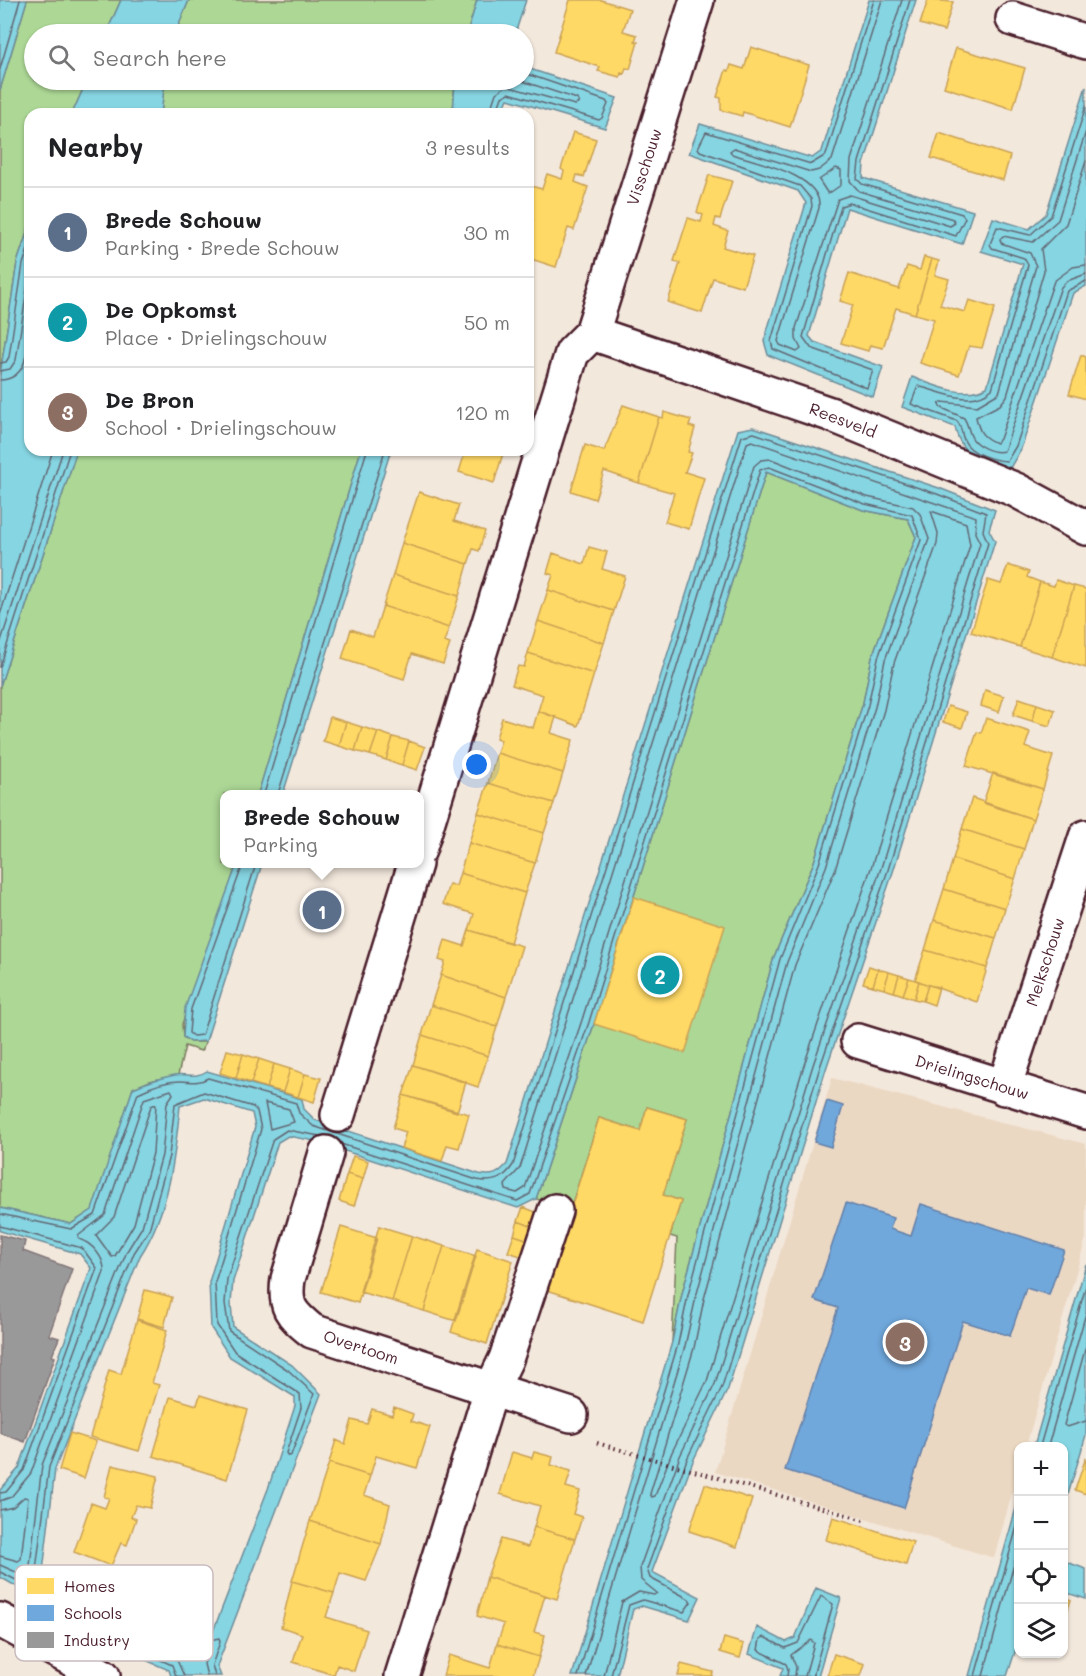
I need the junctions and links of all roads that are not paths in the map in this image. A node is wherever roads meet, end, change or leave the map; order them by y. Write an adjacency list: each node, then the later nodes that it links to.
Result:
1 (697, 0): 4 (street, Visschouw)
2 (1013, 19): 3 (street)
3 (1086, 42)
4 (592, 333): 5 (street, Reesveld); 6 (street)
5 (1086, 528)
6 (424, 837)
7 (1086, 837): 10 (street, Melkschouw)
8 (414, 868): 12 (street)
9 (858, 1041): 10 (street, Drielingschouw)
10 (1004, 1088): 11 (street, Drielingschouw)
11 (1086, 1112)
12 (338, 1115)
13 (326, 1154): 15 (street, Overtoom)
14 (555, 1211): 15 (street)
15 (491, 1390): 16 (street, Overtoom); 21 (street)
16 (571, 1415)
17 (0, 1620): 18 (street)
18 (15, 1628)
19 (75, 1661): 20 (street)
20 (103, 1676)
21 (402, 1676)

